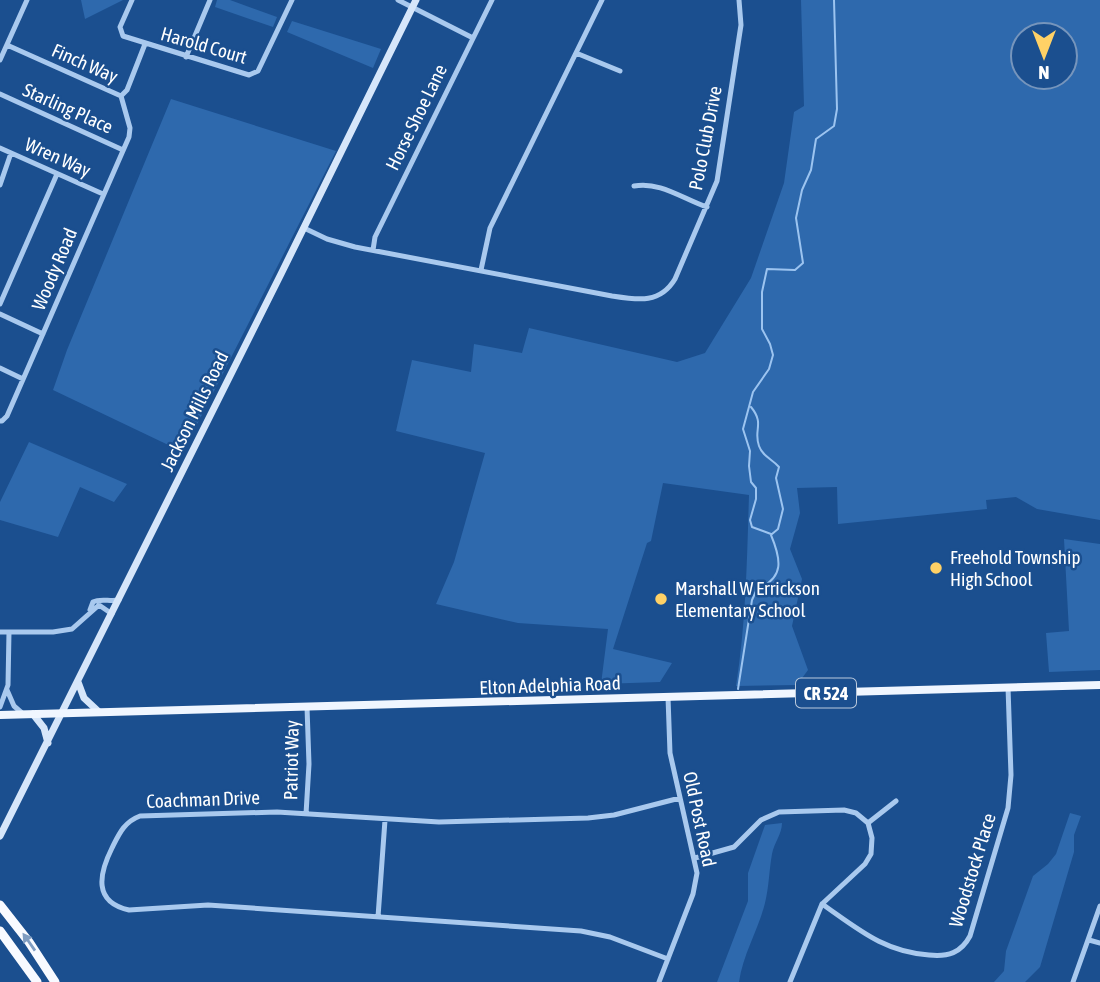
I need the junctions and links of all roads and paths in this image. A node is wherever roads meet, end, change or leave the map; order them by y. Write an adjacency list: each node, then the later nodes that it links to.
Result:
1 (27, 0): 12 (street)
2 (132, 0): 11 (street)
3 (210, 0): 14 (street)
4 (292, 0): 14 (street, Harold Court)
5 (398, 0): 9 (street)
6 (492, 0): 10 (street, Horse Shoe Lane)
7 (602, 0): 13 (street)
8 (739, 0): 27 (street, Polo Club Drive)
9 (414, 4): 10 (street); 28 (main road, Jackson Mills Road)
10 (473, 38): 29 (street, Horse Shoe Lane)
11 (145, 44): 14 (street, Harold Court); 18 (street)
12 (7, 45): 15 (street); 18 (street, Finch Way)
13 (576, 53): 16 (street); 30 (street)
14 (186, 57)
15 (0, 60)
16 (620, 71)
17 (0, 94): 21 (street, Starling Place)
18 (121, 96): 19 (street, Finch Way)
19 (129, 127): 21 (street, Woody Road)
20 (0, 148): 22 (street, Wren Way)
21 (123, 150): 26 (street, Woody Road)
22 (11, 153): 23 (street, Wren Way); 24 (street)
23 (57, 174): 26 (street, Wren Way); 31 (street)
24 (0, 185)
25 (634, 186): 27 (street)
26 (103, 194): 33 (street, Woody Road)
27 (707, 207): 30 (street, Polo Club Drive)
28 (304, 228): 29 (street, Polo Club Drive); 37 (main road, Jackson Mills Road)
29 (373, 250): 30 (street, Polo Club Drive)
30 (481, 270)
31 (0, 304)
32 (0, 314): 33 (street)
33 (43, 334): 35 (street, Woody Road)
34 (0, 368): 35 (street)
35 (23, 379): 36 (street, Woody Road)
36 (1, 421)
37 (119, 600): 38 (street); 39 (main road, Jackson Mills Road)
38 (89, 612): 39 (street); 41 (street)
39 (112, 614): 42 (main road, Jackson Mills Road)
40 (0, 632): 41 (street)
41 (9, 632): 45 (street)
42 (78, 681): 49 (main road); 50 (main road, Jackson Mills Road)
43 (1100, 685): 44 (main road, Elton Adelphia Road / CR 524)
44 (1008, 687): 46 (main road, Elton Adelphia Road / CR 524); 62 (street, Woodstock Place)
45 (7, 690): 47 (street); 51 (street)
46 (668, 698): 48 (main road, Elton Adelphia Road / CR 524); 55 (street, Old Post Road)
47 (0, 707)
48 (307, 707): 49 (main road, Elton Adelphia Road / CR 524); 57 (street, Patriot Way)
49 (99, 712): 50 (main road, Elton Adelphia Road / CR 524)
50 (63, 713): 52 (main road, Elton Adelphia Road / CR 524); 54 (main road, Jackson Mills Road)
51 (23, 714): 52 (main road, Elton Adelphia Road / CR 524); 53 (main road, Elton Adelphia Road / CR 524)
52 (33, 714): 54 (main road)
53 (0, 715)
54 (48, 743): 60 (main road, Jackson Mills Road)
55 (680, 798): 58 (street, Coachman Drive); 61 (street, Old Post Road)
56 (896, 801): 59 (street)
57 (306, 814): 58 (street, Coachman Drive); 65 (street, Coachman Drive)
58 (385, 820): 65 (street)
59 (868, 824): 61 (street); 62 (street)
60 (0, 836)
61 (695, 858): 69 (street, Old Post Road)
62 (822, 904): 73 (street)
63 (0, 905): 71 (highway, one-way to 63)
64 (1100, 906): 67 (street)
65 (378, 917): 69 (street, Coachman Drive)
66 (0, 932): 70 (highway)
67 (1089, 940): 68 (street); 74 (street)
68 (1100, 943)
69 (668, 958): 72 (street, Old Post Road)
70 (37, 982)
71 (55, 982)
72 (659, 982)
73 (790, 982)
74 (1073, 982)

